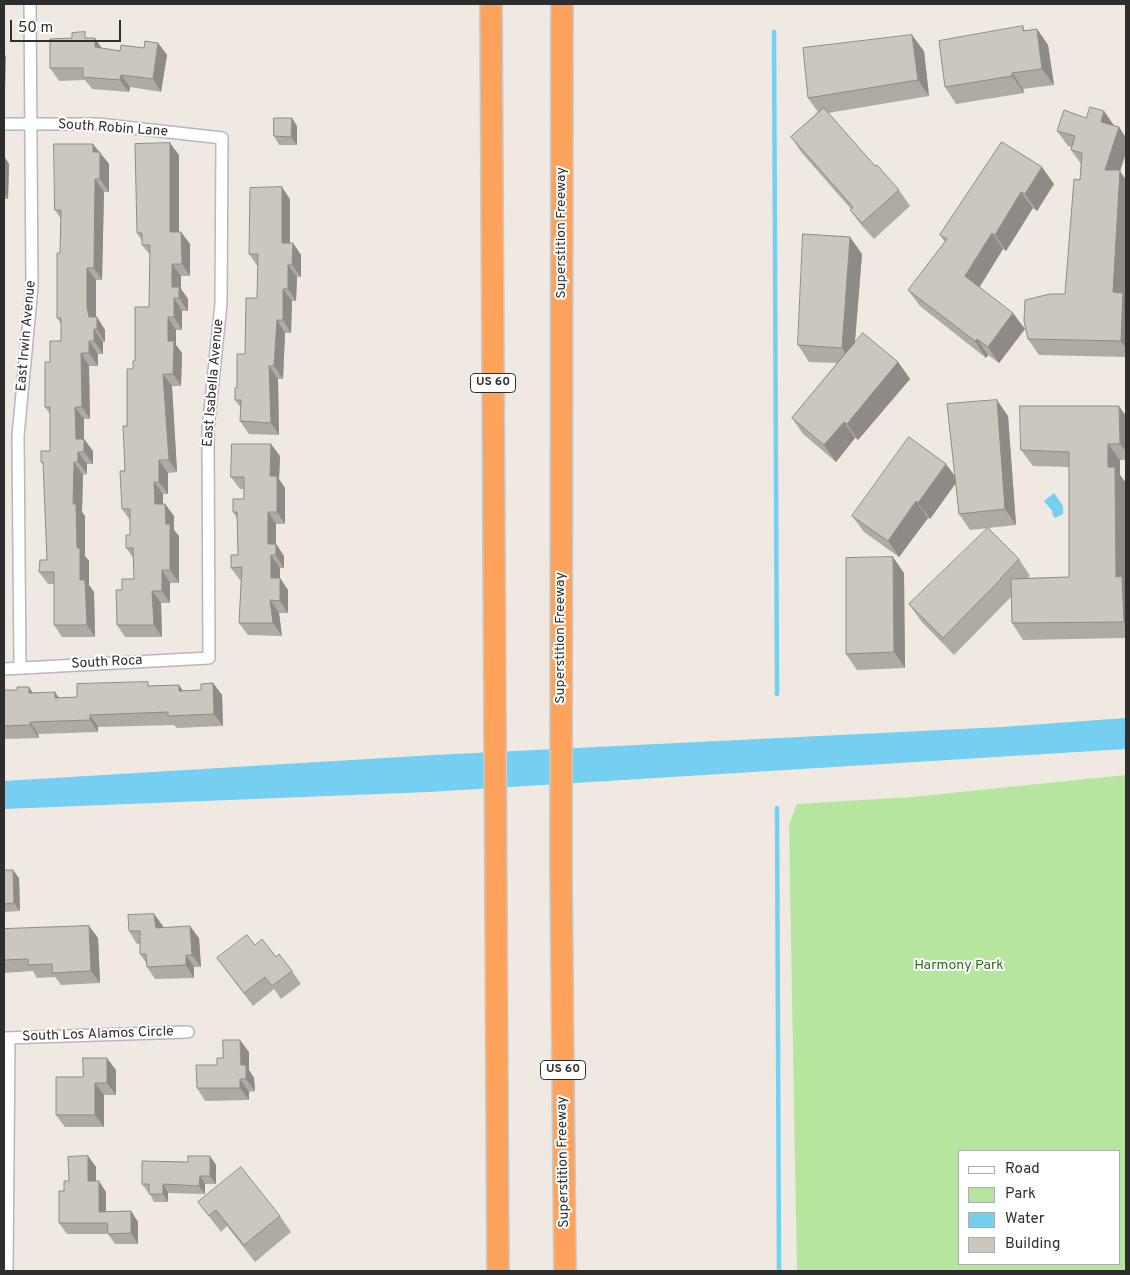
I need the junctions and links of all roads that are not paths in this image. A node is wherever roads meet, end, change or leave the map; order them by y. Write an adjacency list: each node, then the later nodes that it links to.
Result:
1 (30, 4): 5 (street, East Irwin Avenue)
2 (491, 4): 13 (highway, US 60)
3 (562, 4): 14 (highway, Superstition Freeway / US 60)
4 (4, 124): 5 (street, South Robin Lane)
5 (31, 124): 6 (street, South Robin Lane); 8 (street, East Irwin Avenue)
6 (222, 138): 7 (street, East Isabella Avenue)
7 (210, 658): 8 (street, South Roca)
8 (20, 668): 9 (street, South Roca)
9 (4, 669)
10 (188, 1032): 11 (street, South Los Alamos Circle)
11 (6, 1038): 12 (street)
12 (7, 1271)
13 (498, 1271)
14 (565, 1271)

